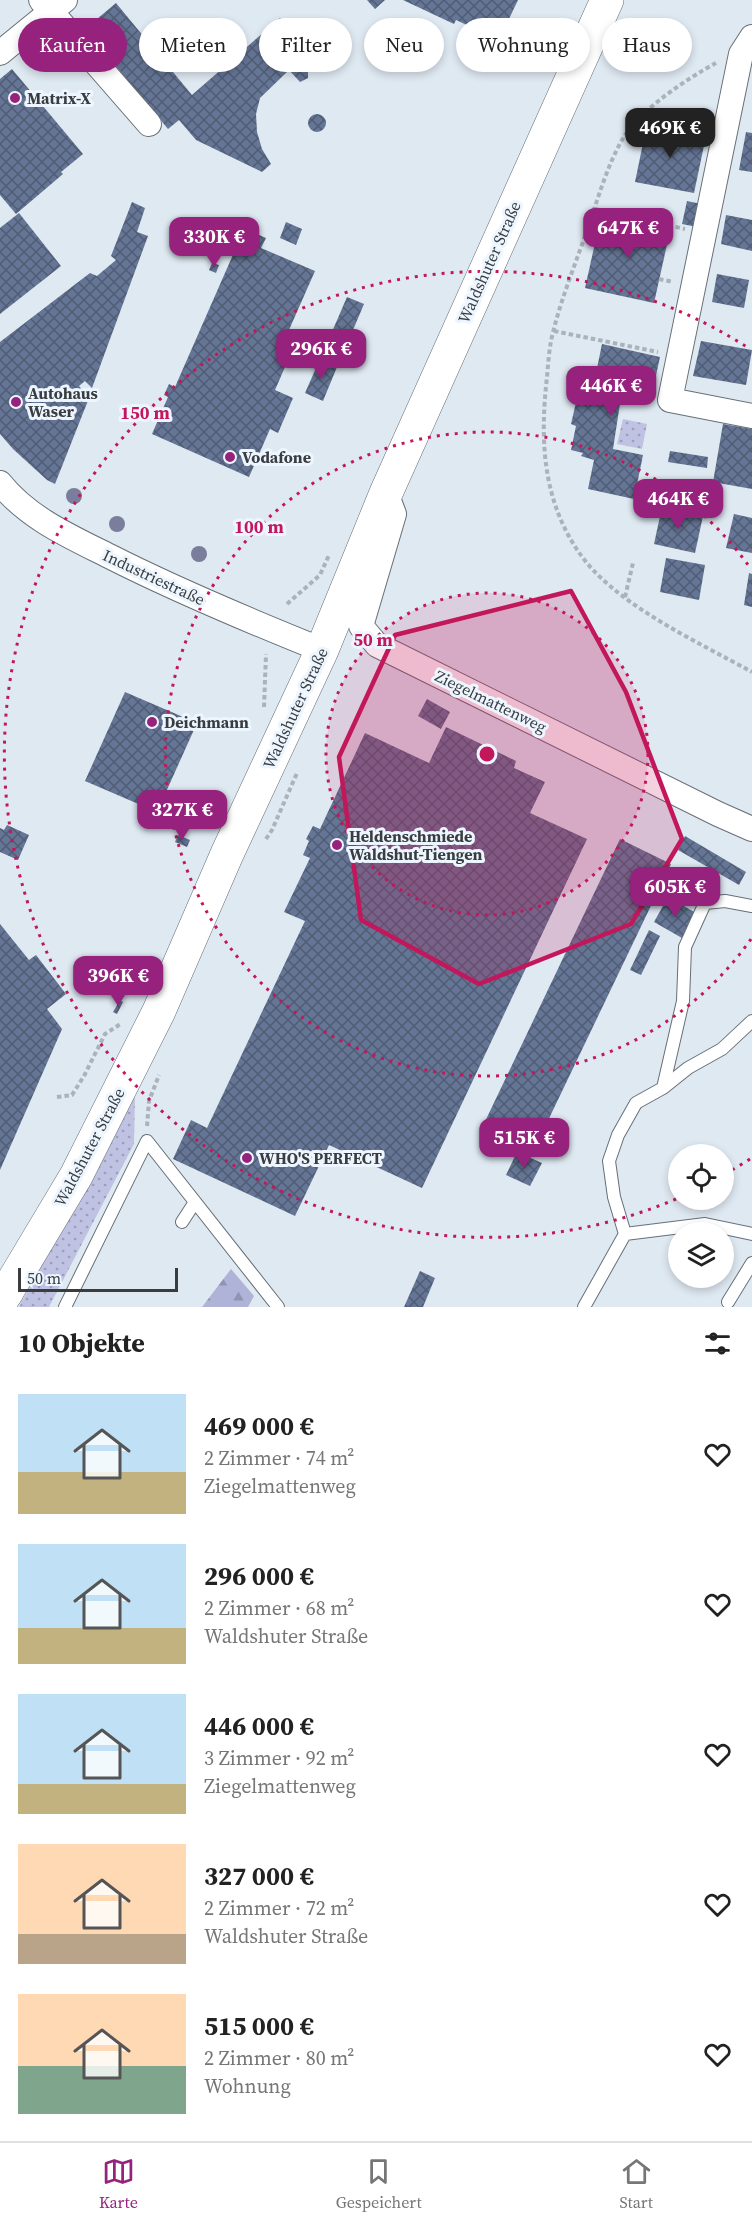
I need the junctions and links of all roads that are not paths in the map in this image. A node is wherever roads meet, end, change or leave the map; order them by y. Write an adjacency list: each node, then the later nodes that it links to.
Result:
1 (607, 0): 8 (main road, Waldshuter Straße)
2 (52, 4): 4 (street); 5 (street)
3 (747, 45): 6 (street)
4 (0, 53)
5 (149, 124)
6 (752, 416)
7 (0, 483): 9 (street, Industriestraße)
8 (386, 493): 9 (main road, Waldshuter Straße); 10 (street, Ziegelmattenweg)
9 (322, 650): 19 (main road, Waldshuter Straße)
10 (752, 829)
11 (752, 906): 13 (lane)
12 (752, 1022): 13 (lane)
13 (663, 1088): 16 (lane)
14 (195, 1202): 15 (lane); 21 (lane); 22 (lane)
15 (182, 1222)
16 (625, 1234): 17 (lane); 23 (lane)
17 (752, 1234)
18 (752, 1263): 20 (lane)
19 (2, 1297)
20 (728, 1302)
21 (65, 1307)
22 (278, 1307)
23 (584, 1307)

